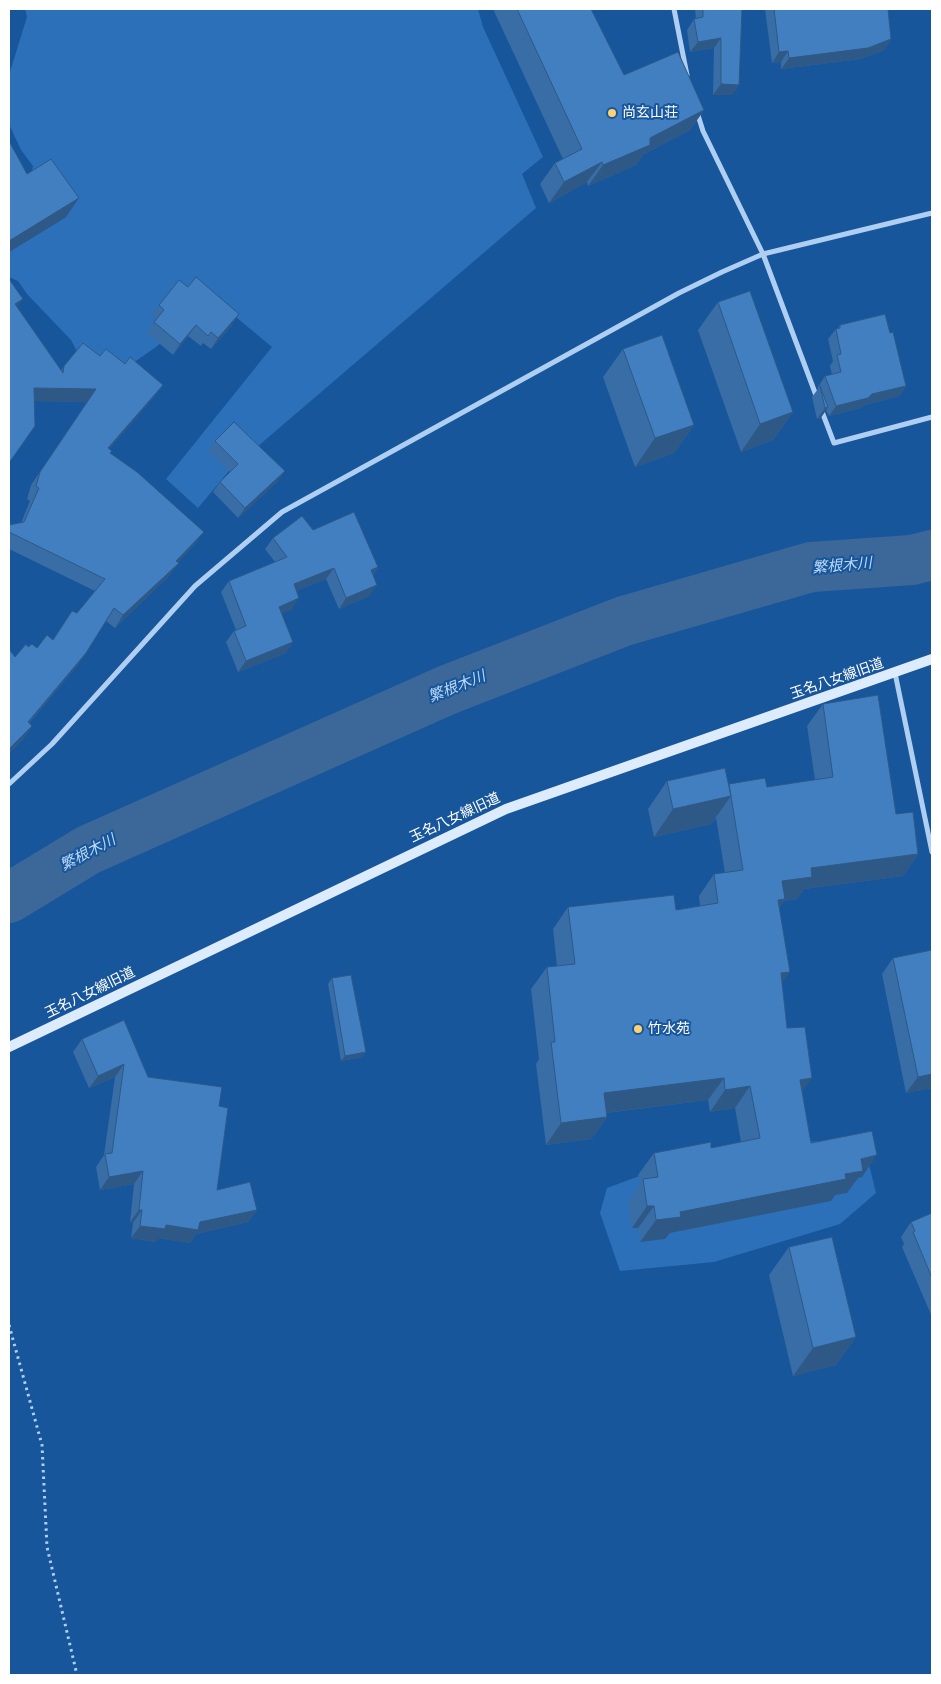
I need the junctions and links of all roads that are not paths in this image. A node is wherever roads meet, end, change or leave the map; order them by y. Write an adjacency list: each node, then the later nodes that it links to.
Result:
1 (674, 9): 2 (street)
2 (688, 84)
3 (694, 103): 5 (street)
4 (932, 213): 5 (street)
5 (763, 254): 6 (street); 9 (street)
6 (932, 418)
7 (932, 659): 8 (street, 玉名八女線旧道)
8 (895, 673): 10 (street); 11 (street, 玉名八女線旧道)
9 (9, 784)
10 (932, 852)
11 (9, 1047)

